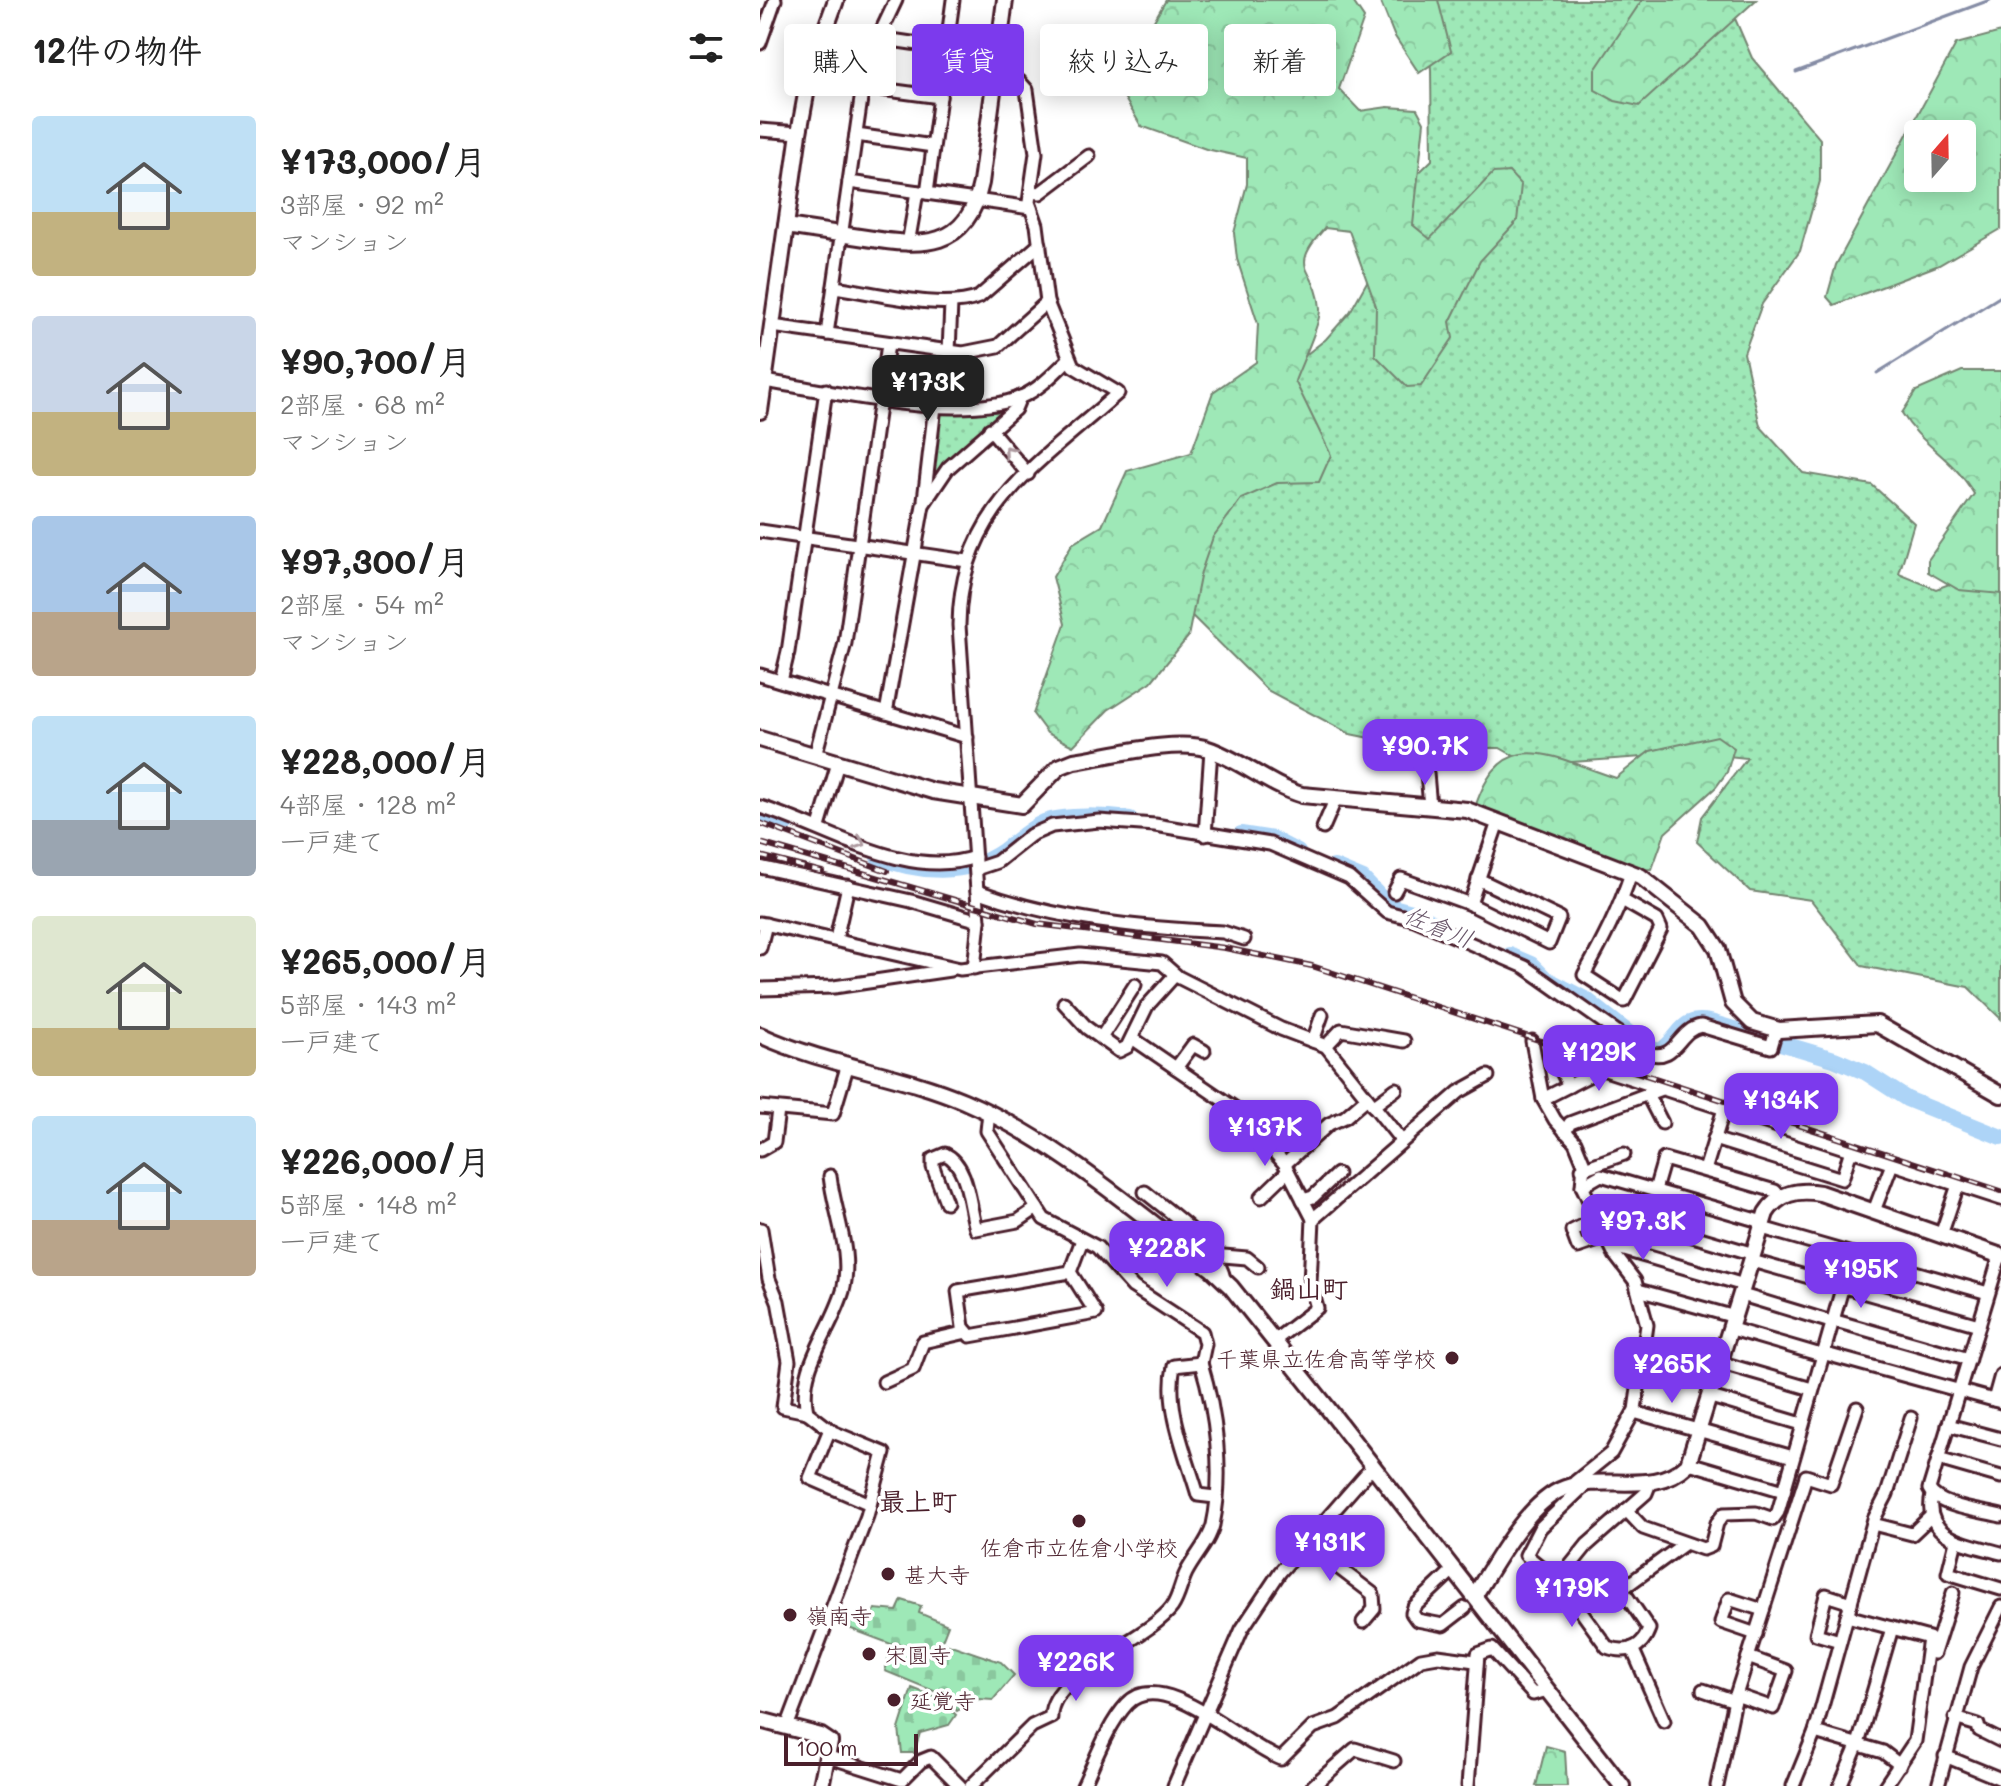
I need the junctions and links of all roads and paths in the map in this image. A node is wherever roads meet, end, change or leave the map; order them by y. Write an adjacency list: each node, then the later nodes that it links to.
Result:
1 (775, 0): 10 (street)
2 (836, 0): 6 (street)
3 (896, 0): 7 (street)
4 (953, 0): 8 (street)
5 (1005, 0): 9 (street)
6 (827, 24)
7 (885, 24)
8 (950, 24)
9 (1002, 24)
10 (760, 43)
11 (1024, 87): 24 (street)
12 (896, 91): 16 (street)
13 (806, 96): 18 (street)
14 (862, 96): 19 (street)
15 (992, 96): 25 (street)
16 (940, 97): 20 (street)
17 (760, 130): 18 (street)
18 (799, 133): 27 (street)
19 (856, 135): 20 (street); 22 (street)
20 (933, 146): 23 (street)
21 (1089, 156): 24 (street)
22 (849, 182): 23 (street); 28 (street)
23 (922, 192): 25 (street); 29 (street)
24 (1031, 192): 26 (street)
25 (977, 201): 26 (street); 29 (street)
26 (1031, 208): 30 (street)
27 (786, 226): 28 (street); 34 (street)
28 (841, 234): 29 (street); 31 (street)
29 (908, 244)
30 (1040, 244): 32 (street); 33 (street)
31 (834, 287): 33 (street); 35 (street)
32 (1047, 302): 37 (street); 38 (street)
33 (951, 303): 37 (street)
34 (772, 326): 35 (street); 39 (street)
35 (827, 334): 36 (street)
36 (888, 344): 37 (street); 42 (street)
37 (949, 352)
38 (1069, 359): 41 (street); 46 (street)
39 (764, 381): 40 (street); 44 (street)
40 (826, 390): 42 (street); 49 (street)
41 (1020, 397): 43 (street); 45 (street)
42 (880, 398): 43 (street); 50 (street)
43 (935, 406): 47 (street)
44 (760, 411)
45 (990, 429): 46 (street, one-way to 45); 47 (street)
46 (1028, 474): 52 (street)
47 (923, 505): 51 (street)
48 (760, 531): 49 (street)
49 (805, 538): 50 (street); 54 (street)
50 (859, 546): 51 (street); 55 (street)
51 (915, 554): 52 (street); 56 (street)
52 (967, 561): 57 (street)
53 (760, 675): 54 (street)
54 (781, 681): 55 (street)
55 (833, 697): 56 (street); 60 (street)
56 (886, 713): 57 (street)
57 (967, 737): 64 (street)
58 (760, 739): 60 (street)
59 (1211, 750): 63 (street); 64 (street); 70 (street)
60 (815, 756): 61 (street)
61 (838, 763): 64 (street); 68 (street)
62 (1427, 773): 66 (street)
63 (1336, 798): 66 (street); 69 (street)
64 (972, 800): 71 (street)
65 (760, 807): 68 (street)
66 (1430, 807): 67 (street)
67 (1498, 822): 73 (street); 74 (street)
68 (819, 827): 71 (street, one-way to 71)
69 (1323, 828)
70 (1206, 830): 71 (street); 92 (street)
71 (975, 863): 76 (street)
72 (760, 867): 75 (street)
73 (1631, 873): 78 (street); 92 (street)
74 (1478, 879): 79 (street); 79 (street)
75 (848, 886): 80 (street); 82 (street)
76 (977, 891): 80 (street); 83 (street)
77 (1394, 892): 79 (street)
78 (1622, 900): 78 (street)
79 (1470, 904)
80 (979, 921): 85 (street)
81 (763, 923): 82 (street); 84 (street)
82 (836, 939): 86 (street)
83 (1244, 939)
84 (760, 948)
85 (974, 968): 86 (street); 87 (street)
86 (957, 969): 89 (street)
87 (1175, 975): 95 (street); 96 (street)
88 (1135, 985): 94 (street)
89 (760, 989)
90 (1064, 1003): 94 (street)
91 (1322, 1015): 96 (street)
92 (1776, 1030): 109 (street)
93 (760, 1035): 101 (street)
94 (1101, 1038): 95 (street)
95 (1132, 1038): 103 (street)
96 (1313, 1041): 99 (street)
97 (1404, 1041): 99 (street)
98 (1532, 1041): 110 (street)
99 (1326, 1046): 111 (street)
100 (1204, 1051): 103 (street)
101 (848, 1064): 114 (street); 115 (street)
102 (1558, 1064): 105 (street)
103 (1176, 1068): 124 (street)
104 (1488, 1076): 119 (street)
105 (1569, 1086): 106 (street); 110 (street)
106 (1661, 1088): 108 (street); 113 (street)
107 (1396, 1089): 111 (street)
108 (1647, 1094): 116 (street); 117 (street)
109 (2001, 1095)
110 (1543, 1099): 117 (street)
111 (1370, 1102): 119 (street); 124 (street)
112 (760, 1107): 114 (street)
113 (1724, 1109): 118 (street); 121 (street)
114 (778, 1110): 120 (street)
115 (989, 1112): 141 (street); 156 (street)
116 (1662, 1123)
117 (1565, 1132): 125 (street)
118 (1714, 1139): 121 (street); 126 (street)
119 (1401, 1140): 144 (street)
120 (760, 1150)
121 (1851, 1150): 123 (street)
122 (1624, 1154): 125 (street)
123 (1892, 1164): 131 (street); 142 (street)
124 (1286, 1167): 135 (street); 138 (street)
125 (1582, 1169): 132 (street)
126 (1705, 1170): 133 (street); 136 (street)
127 (959, 1171): 128 (street); 128 (street); 141 (street)
128 (935, 1174): 139 (street)
129 (1337, 1174): 138 (street)
130 (830, 1176): 178 (street)
131 (1958, 1185): 137 (street); 147 (street)
132 (1582, 1186): 133 (street); 140 (street)
133 (1655, 1190): 145 (street)
134 (1145, 1192): 151 (street)
135 (1261, 1197)
136 (1780, 1197): 142 (street); 145 (street)
137 (2001, 1199)
138 (1303, 1200): 144 (street)
139 (946, 1202)
140 (1591, 1206): 143 (street); 153 (street)
141 (1037, 1208): 148 (street)
142 (1874, 1211): 147 (street)
143 (1598, 1218): 149 (street); 149 (street)
144 (1313, 1219): 165 (street)
145 (1762, 1225): 150 (street); 153 (street)
146 (761, 1229): 178 (street)
147 (1941, 1235): 152 (street)
148 (1082, 1240): 155 (street); 169 (street)
149 (1609, 1241): 158 (street); 159 (street)
150 (1852, 1254): 157 (street); 160 (street)
151 (1212, 1255): 154 (street); 156 (street)
152 (2001, 1256): 160 (street)
153 (1753, 1258): 157 (street); 159 (street)
154 (1258, 1267)
155 (1070, 1272): 164 (street); 164 (street)
156 (1225, 1282): 165 (street)
157 (1842, 1287): 161 (street); 163 (street)
158 (1638, 1290): 162 (street); 166 (street)
159 (1743, 1290): 161 (street); 162 (street)
160 (1988, 1293): 163 (street)
161 (1832, 1321): 167 (street); 168 (street)
162 (1733, 1323): 167 (street); 170 (street)
163 (1979, 1325): 168 (street)
164 (967, 1332): 172 (street)
165 (1274, 1341): 189 (street)
166 (1643, 1354): 170 (street); 179 (street)
167 (1821, 1354): 173 (street); 174 (street)
168 (1969, 1359): 174 (street)
169 (1201, 1363): 195 (street); 195 (street)
170 (1720, 1369): 173 (street); 175 (street)
171 (2001, 1375): 176 (street)
172 (884, 1382)
173 (1812, 1389): 181 (street)
174 (1959, 1391): 176 (street); 182 (street)
175 (1711, 1397): 181 (street); 184 (street)
176 (1998, 1401)
177 (1857, 1408): 214 (street)
178 (807, 1412): 183 (street)
179 (1634, 1412): 184 (street); 192 (street)
180 (1911, 1418): 200 (street)
181 (1802, 1424): 186 (street)
182 (1948, 1425): 185 (street); 187 (street)
183 (830, 1429): 196 (street); 196 (street)
184 (1701, 1431): 186 (street); 188 (street)
185 (2001, 1439)
186 (1793, 1457): 193 (street)
187 (1938, 1459): 190 (street); 194 (street)
188 (1689, 1463): 191 (street); 193 (street)
189 (1373, 1466): 202 (street); 205 (street)
190 (2001, 1477)
191 (1650, 1483): 192 (street); 197 (street)
192 (1581, 1485): 207 (street); 211 (street)
193 (1784, 1491): 203 (street)
194 (1932, 1495): 198 (street); 199 (street)
195 (1215, 1497): 243 (street)
196 (870, 1504): 231 (street)
197 (1626, 1510): 203 (street); 207 (street)
198 (1931, 1516): 200 (street); 201 (street)
199 (2001, 1516)
200 (1873, 1524): 212 (street)
201 (1956, 1541): 204 (street); 209 (street)
202 (1306, 1543): 217 (street); 227 (street)
203 (1684, 1544): 208 (street)
204 (2001, 1553)
205 (1454, 1569): 211 (street); 213 (street)
206 (1613, 1576): 208 (street)
207 (1558, 1581): 221 (street)
208 (1622, 1589): 221 (street)
209 (2001, 1589)
210 (1953, 1593): 234 (street)
211 (1475, 1595): 224 (street)
212 (1851, 1603): 216 (street); 220 (street)
213 (1465, 1608)
214 (1763, 1610): 219 (street); 219 (street)
215 (2000, 1614): 228 (street)
216 (1847, 1616): 218 (street); 220 (street)
217 (1363, 1622)
218 (1892, 1628): 234 (street); 235 (street)
219 (1756, 1634): 222 (street)
220 (1840, 1641): 232 (street)
221 (1632, 1648): 230 (street)
222 (1748, 1657): 226 (street); 226 (street)
223 (1475, 1661): 224 (street); 227 (street); 247 (street)
224 (1548, 1690): 248 (street)
225 (1703, 1690): 226 (street)
226 (1736, 1698): 249 (street)
227 (1205, 1714): 244 (street); 245 (street)
228 (1955, 1718): 233 (street); 236 (street)
229 (760, 1720): 231 (street)
230 (1664, 1721)
231 (787, 1727): 237 (street)
232 (1815, 1732): 235 (street); 250 (street)
233 (2001, 1741)
234 (1914, 1742): 239 (street)
235 (1858, 1744): 239 (street); 251 (street)
236 (1945, 1756): 240 (street); 253 (street)
237 (829, 1757): 241 (street); 242 (street)
238 (1394, 1761): 246 (street)
239 (1900, 1765): 252 (street)
240 (2001, 1779)
241 (821, 1786)
242 (960, 1786)
243 (971, 1786)
244 (1083, 1786)
245 (1174, 1786)
246 (1313, 1786)
247 (1468, 1786)
248 (1622, 1786)
249 (1717, 1786)
250 (1793, 1786)
251 (1840, 1786)
252 (1885, 1786)
253 (1938, 1786)

